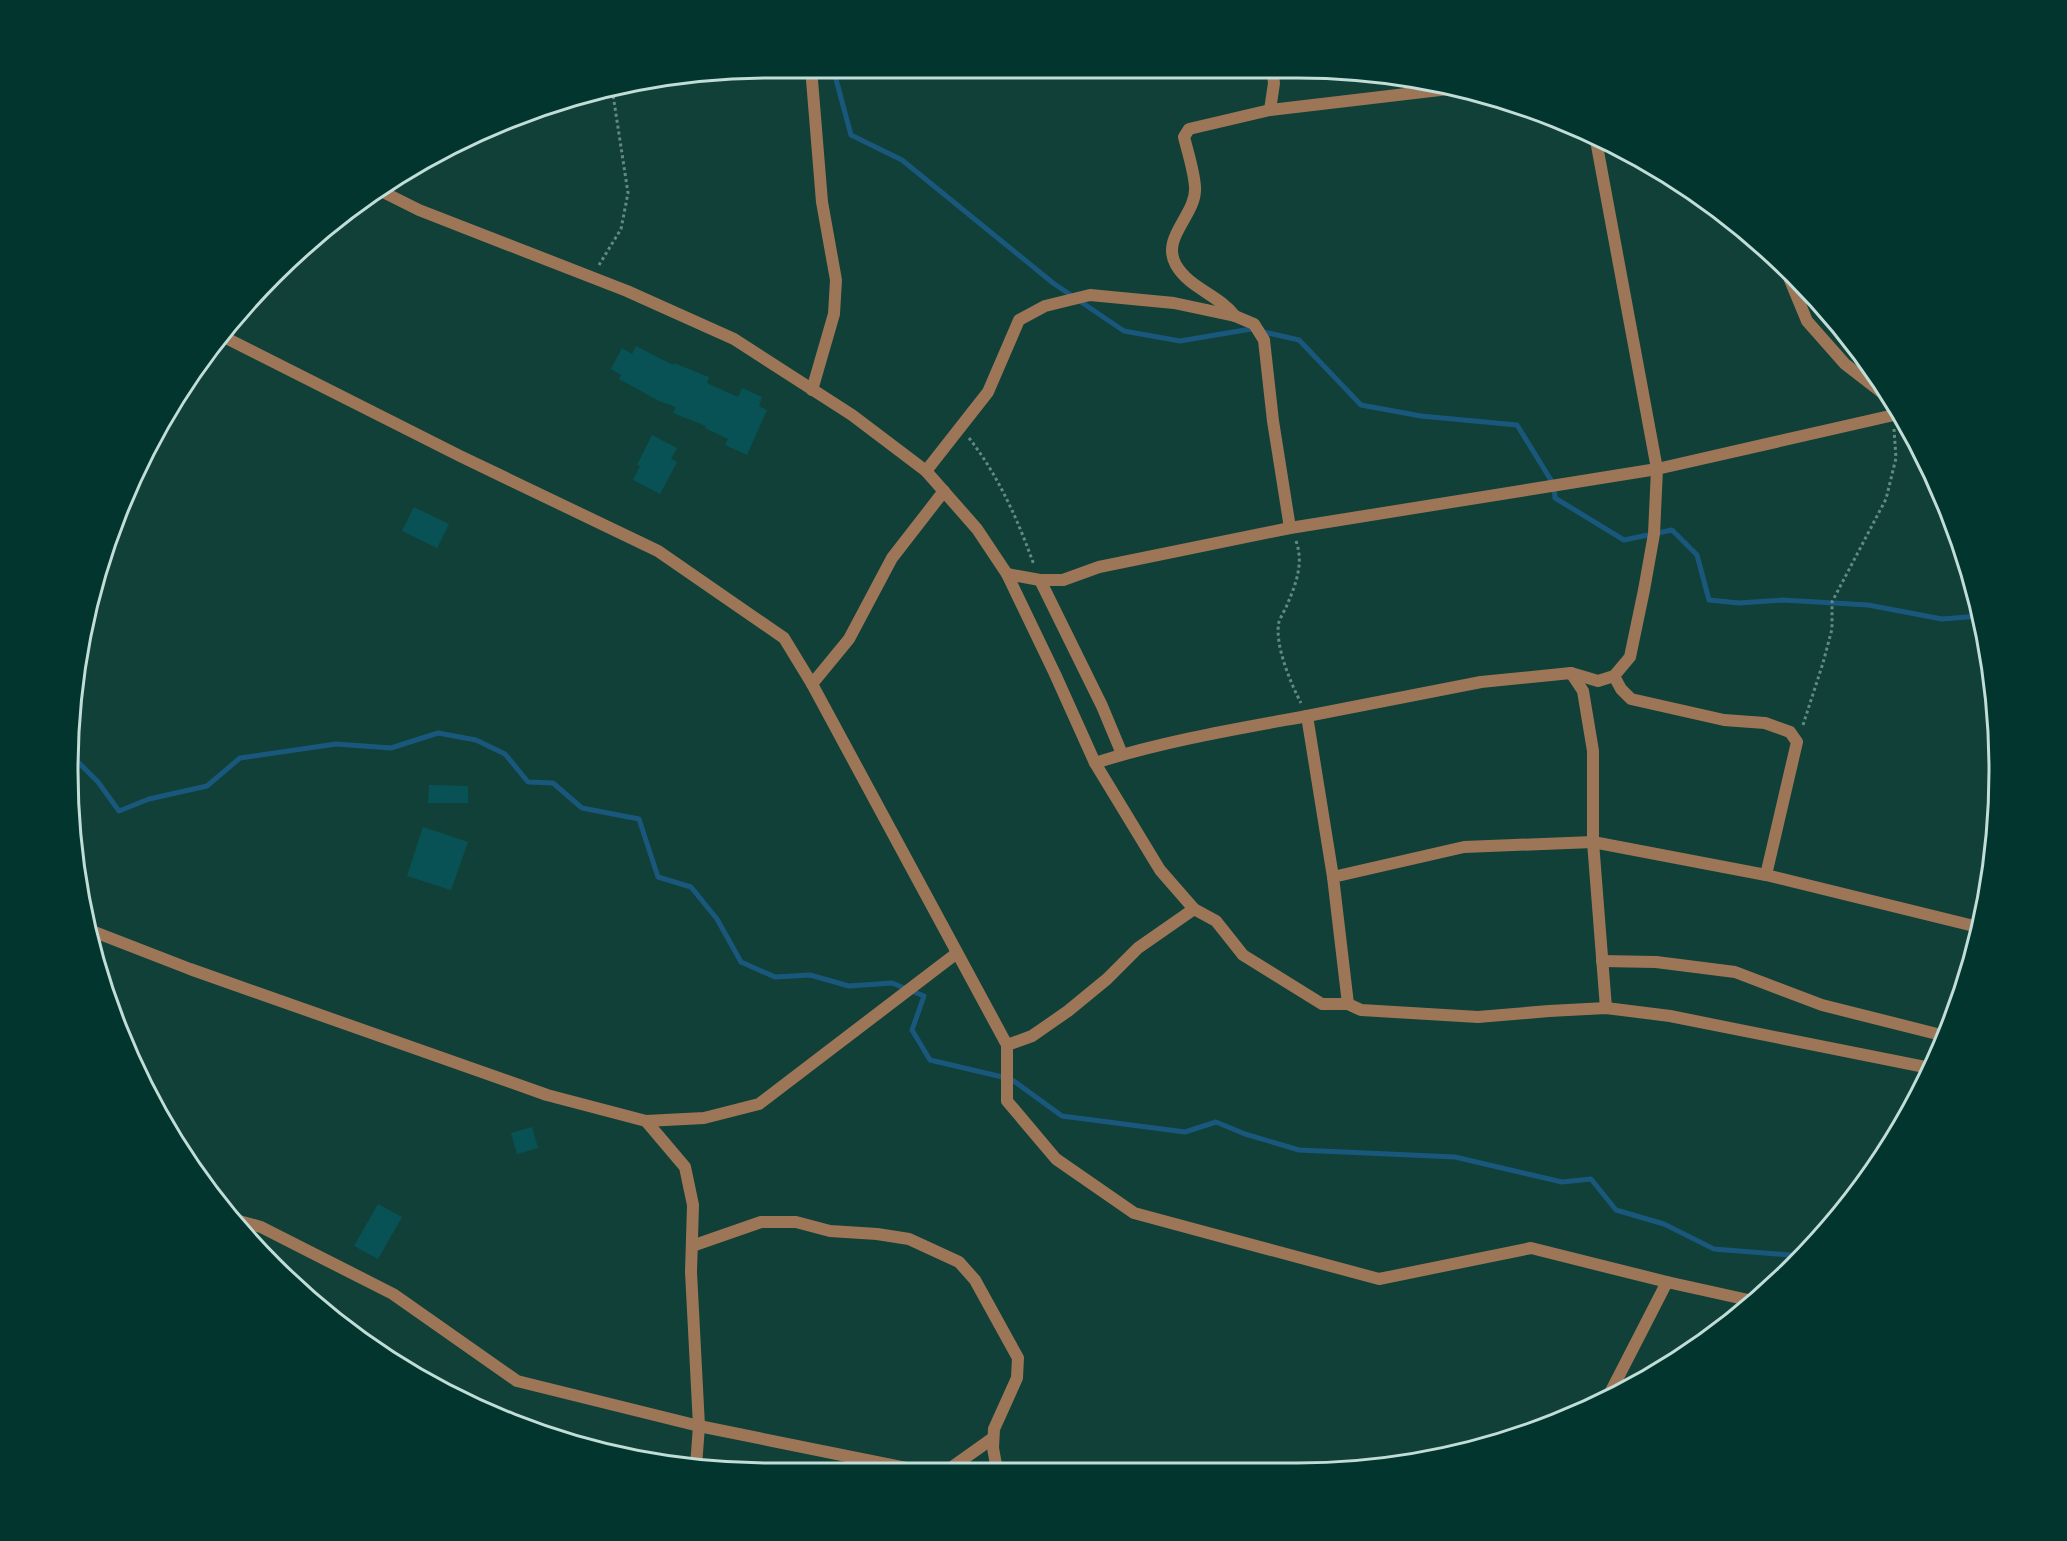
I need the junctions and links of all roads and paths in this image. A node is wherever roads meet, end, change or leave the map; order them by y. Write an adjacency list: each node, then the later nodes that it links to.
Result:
1 (812, 78): 13 (street)
2 (1273, 78): 5 (street)
3 (1432, 91): 5 (street)
4 (613, 96): 8 (path)
5 (1270, 110): 10 (street)
6 (1597, 146): 17 (street)
7 (387, 194): 8 (street)
8 (592, 277): 13 (street)
9 (1794, 289): 12 (street)
10 (1235, 316): 16 (street); 20 (street)
11 (229, 339): 25 (street)
12 (1871, 385)
13 (812, 390): 18 (street)
14 (1892, 417): 17 (street)
15 (1897, 425): 27 (path)
16 (960, 427): 18 (street); 22 (path)
17 (1657, 469): 20 (street); 24 (street)
18 (926, 471): 19 (street)
19 (944, 491): 21 (street); 25 (street)
20 (1290, 528): 22 (street); 26 (path)
21 (1007, 574): 22 (street); 29 (street)
22 (1040, 580): 28 (street)
23 (1571, 673): 24 (street); 26 (street); 30 (street)
24 (1614, 676): 27 (street)
25 (812, 684): 36 (street)
26 (1307, 716): 28 (street); 32 (street)
27 (1797, 742): 31 (street)
28 (1122, 754): 29 (street)
29 (1095, 763): 33 (street)
30 (1593, 842): 31 (street); 32 (street); 37 (street)
31 (1766, 875): 34 (street)
32 (1333, 877): 38 (street)
33 (1194, 909): 38 (street); 41 (street)
34 (1971, 925)
35 (98, 933): 43 (street)
36 (957, 954): 41 (street); 43 (street)
37 (1602, 961): 39 (street); 40 (street)
38 (1348, 1004): 39 (street)
39 (1606, 1008): 42 (street)
40 (1937, 1033)
41 (1007, 1046): 46 (street)
42 (1923, 1067)
43 (646, 1121): 45 (street)
44 (247, 1223): 49 (street)
45 (692, 1246): 49 (street); 50 (street)
46 (1667, 1282): 47 (street); 48 (street)
47 (1743, 1299)
48 (1614, 1386)
49 (699, 1426): 51 (street); 52 (street)
50 (993, 1438): 53 (street); 54 (street)
51 (697, 1459)
52 (862, 1463)
53 (958, 1463)
54 (996, 1463)

